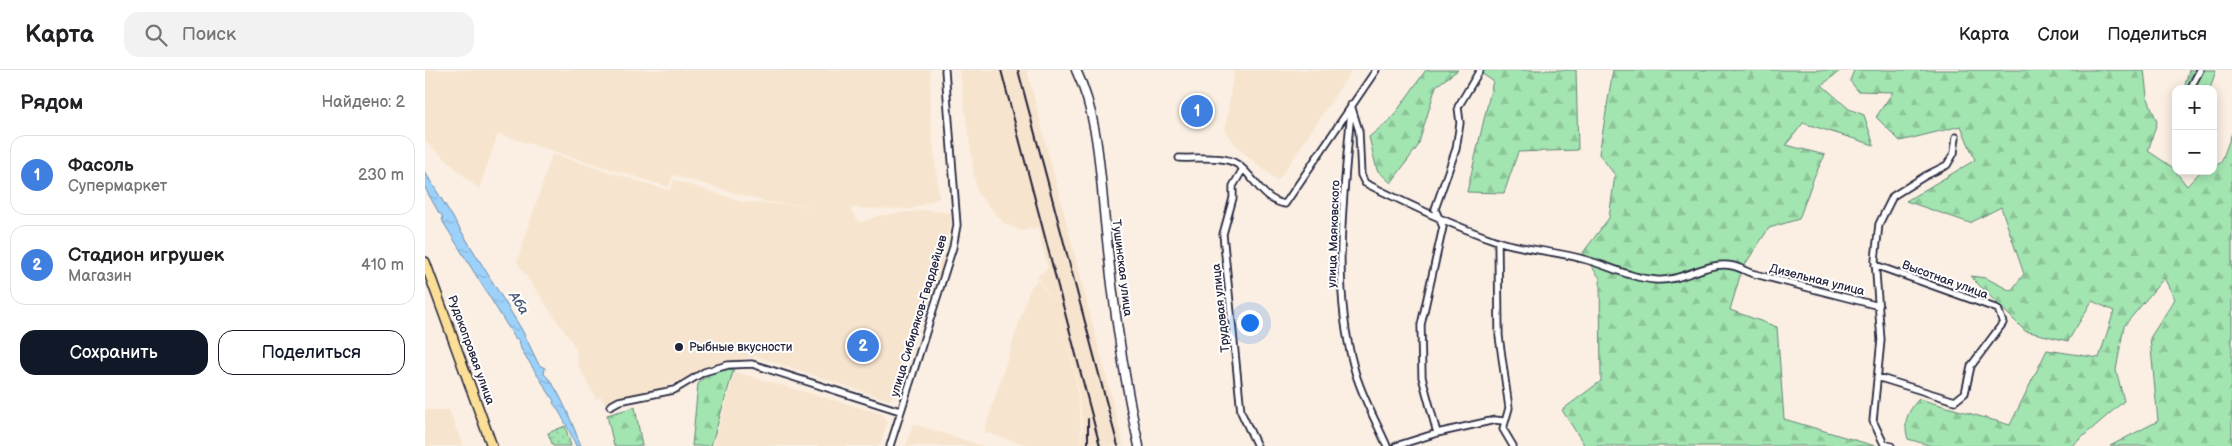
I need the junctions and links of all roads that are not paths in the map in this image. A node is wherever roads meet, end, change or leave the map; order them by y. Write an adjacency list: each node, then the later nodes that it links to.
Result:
1 (945, 70): 18 (street, улица Сибиряков-Гвардейцев)
2 (1076, 70): 23 (main road, Тушинская улица)
3 (1376, 70): 7 (street)
4 (1480, 70): 11 (street)
5 (2200, 70): 6 (street)
6 (2193, 85)
7 (1351, 105): 10 (street); 11 (street, Дизельная улица); 25 (street, улица Маяковского)
8 (1956, 138): 14 (street)
9 (1179, 158): 10 (street)
10 (1243, 169): 24 (street, Трудовая улица)
11 (1439, 219): 12 (street, Дизельная улица); 20 (street)
12 (1499, 241): 15 (street, Дизельная улица); 19 (street)
13 (425, 262): 21 (main road, Рудокопровая улица)
14 (1875, 265): 15 (street); 16 (street, Высотная улица)
15 (1879, 306): 16 (street)
16 (1877, 377): 28 (street)
17 (610, 406): 18 (street)
18 (900, 411): 22 (street, улица Сибиряков-Гвардейцев)
19 (1503, 422): 20 (street); 27 (street)
20 (1437, 433): 26 (street)
21 (492, 446)
22 (890, 446)
23 (1139, 446)
24 (1257, 446)
25 (1387, 446)
26 (1396, 446)
27 (1513, 446)
28 (1891, 446)

